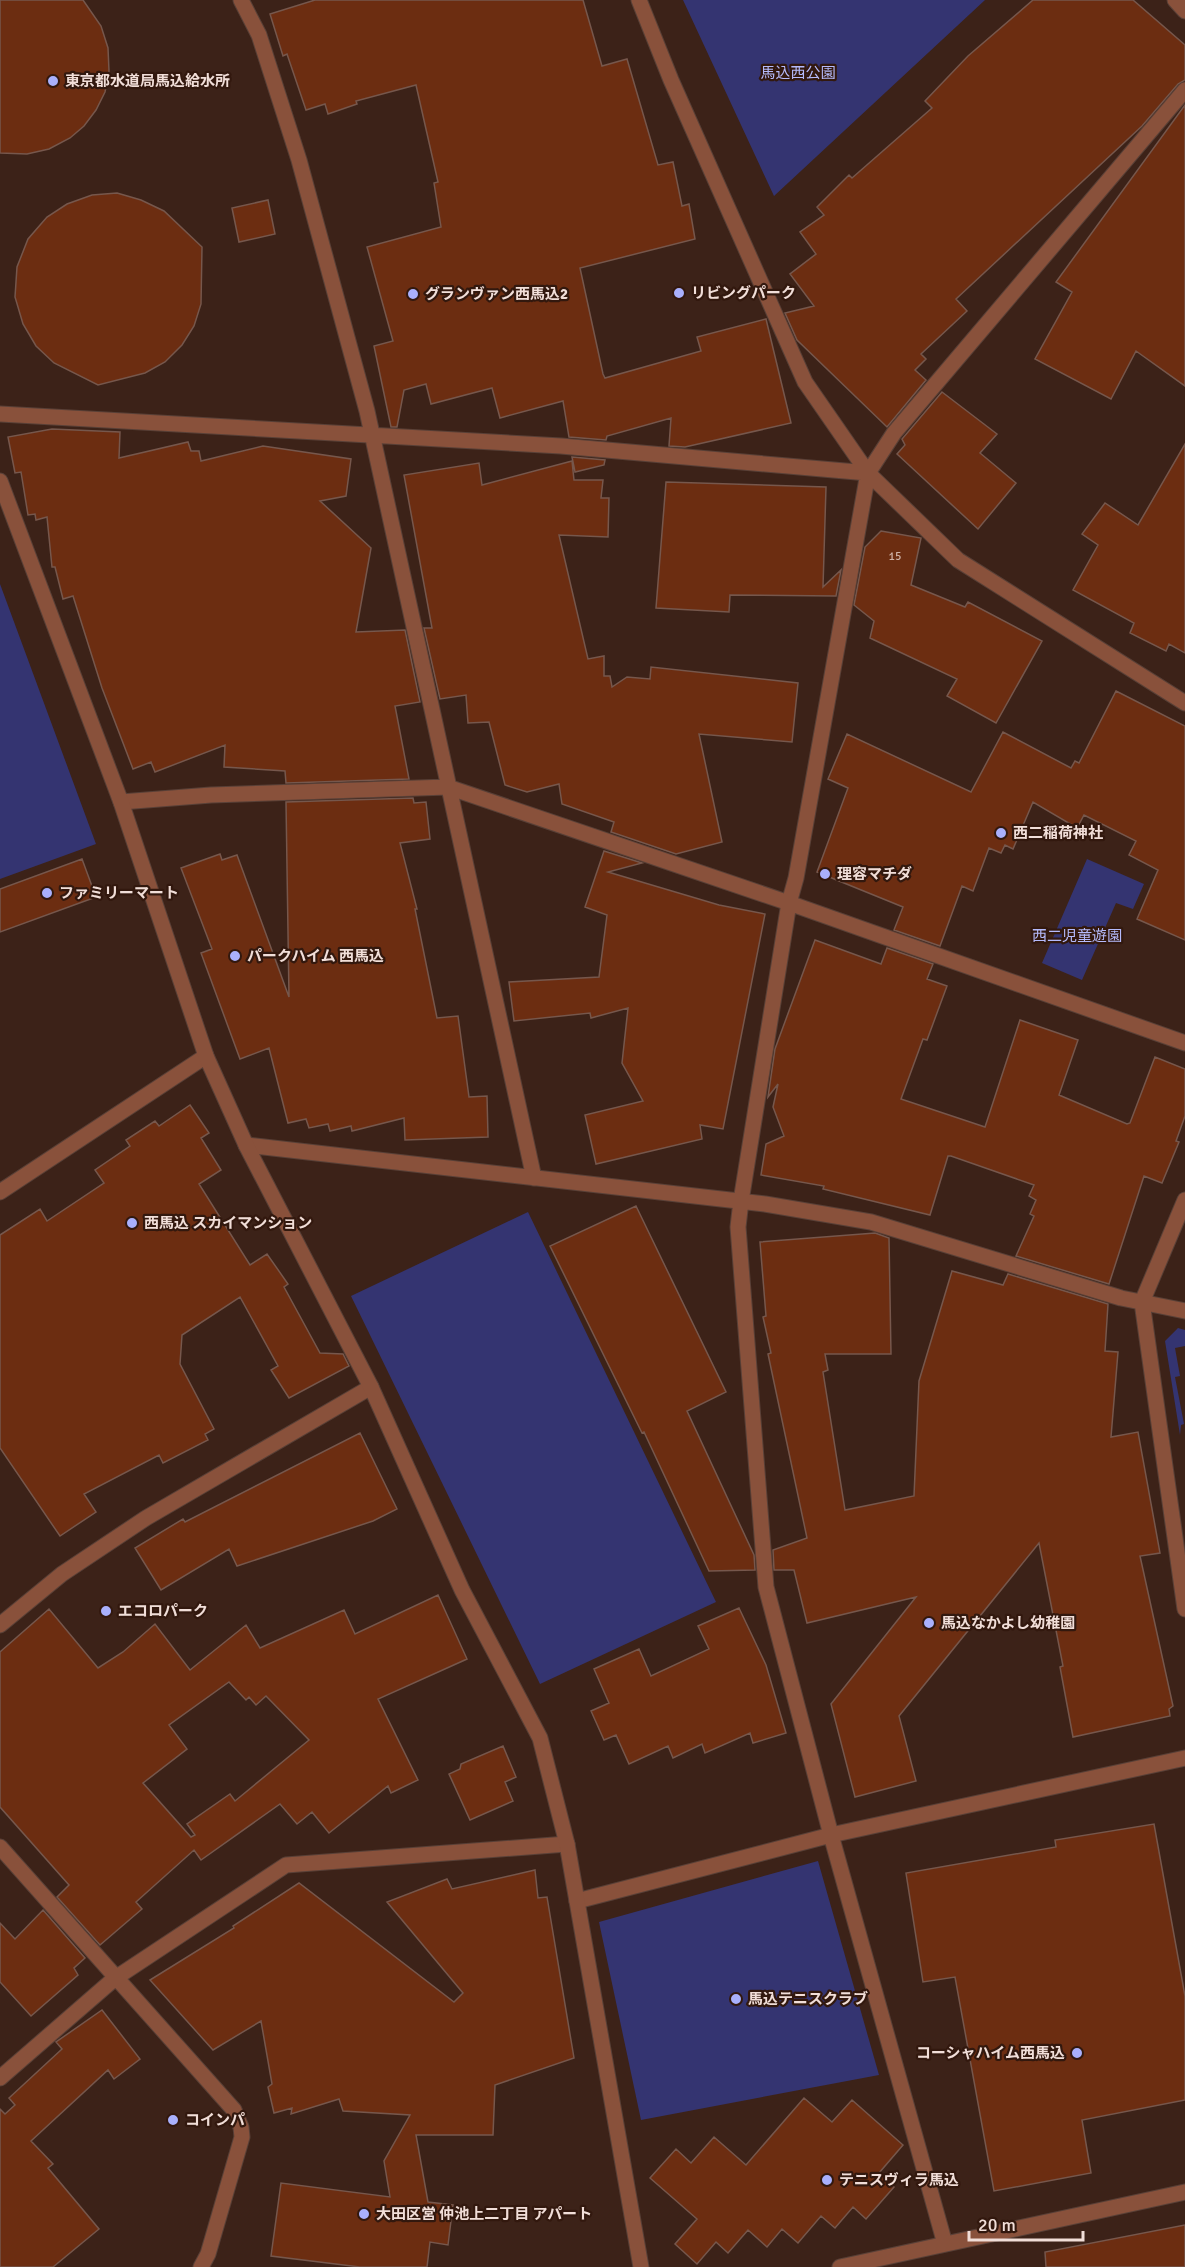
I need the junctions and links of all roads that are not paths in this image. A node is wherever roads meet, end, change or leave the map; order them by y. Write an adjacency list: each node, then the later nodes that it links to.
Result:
1 (242, 0): 7 (street)
2 (639, 0): 8 (street)
3 (1175, 0): 4 (street)
4 (1185, 11)
5 (1185, 90): 8 (street)
6 (0, 414): 7 (street)
7 (372, 434): 8 (street); 11 (street)
8 (868, 473): 10 (street); 13 (street)
9 (0, 481): 12 (street)
10 (1185, 704)
11 (448, 787): 12 (street); 13 (street); 17 (street)
12 (121, 802): 15 (street)
13 (789, 903): 14 (street); 20 (street)
14 (1185, 1043)
15 (206, 1056): 16 (street); 18 (street)
16 (246, 1145): 17 (street); 23 (street)
17 (534, 1178): 20 (street)
18 (0, 1192)
19 (1185, 1200): 21 (street)
20 (741, 1201): 21 (street); 27 (street)
21 (1142, 1302): 22 (street); 24 (street)
22 (1185, 1311)
23 (371, 1387): 25 (street); 28 (street)
24 (1185, 1608)
25 (0, 1625)
26 (1185, 1758): 27 (street)
27 (831, 1835): 30 (street); 34 (street)
28 (567, 1844): 30 (street); 31 (street)
29 (0, 1847): 31 (street)
30 (577, 1901): 36 (street)
31 (114, 1978): 32 (street); 35 (street)
32 (0, 2078)
33 (1185, 2192): 34 (street)
34 (945, 2244): 37 (street)
35 (201, 2267)
36 (641, 2267)
37 (840, 2267)

